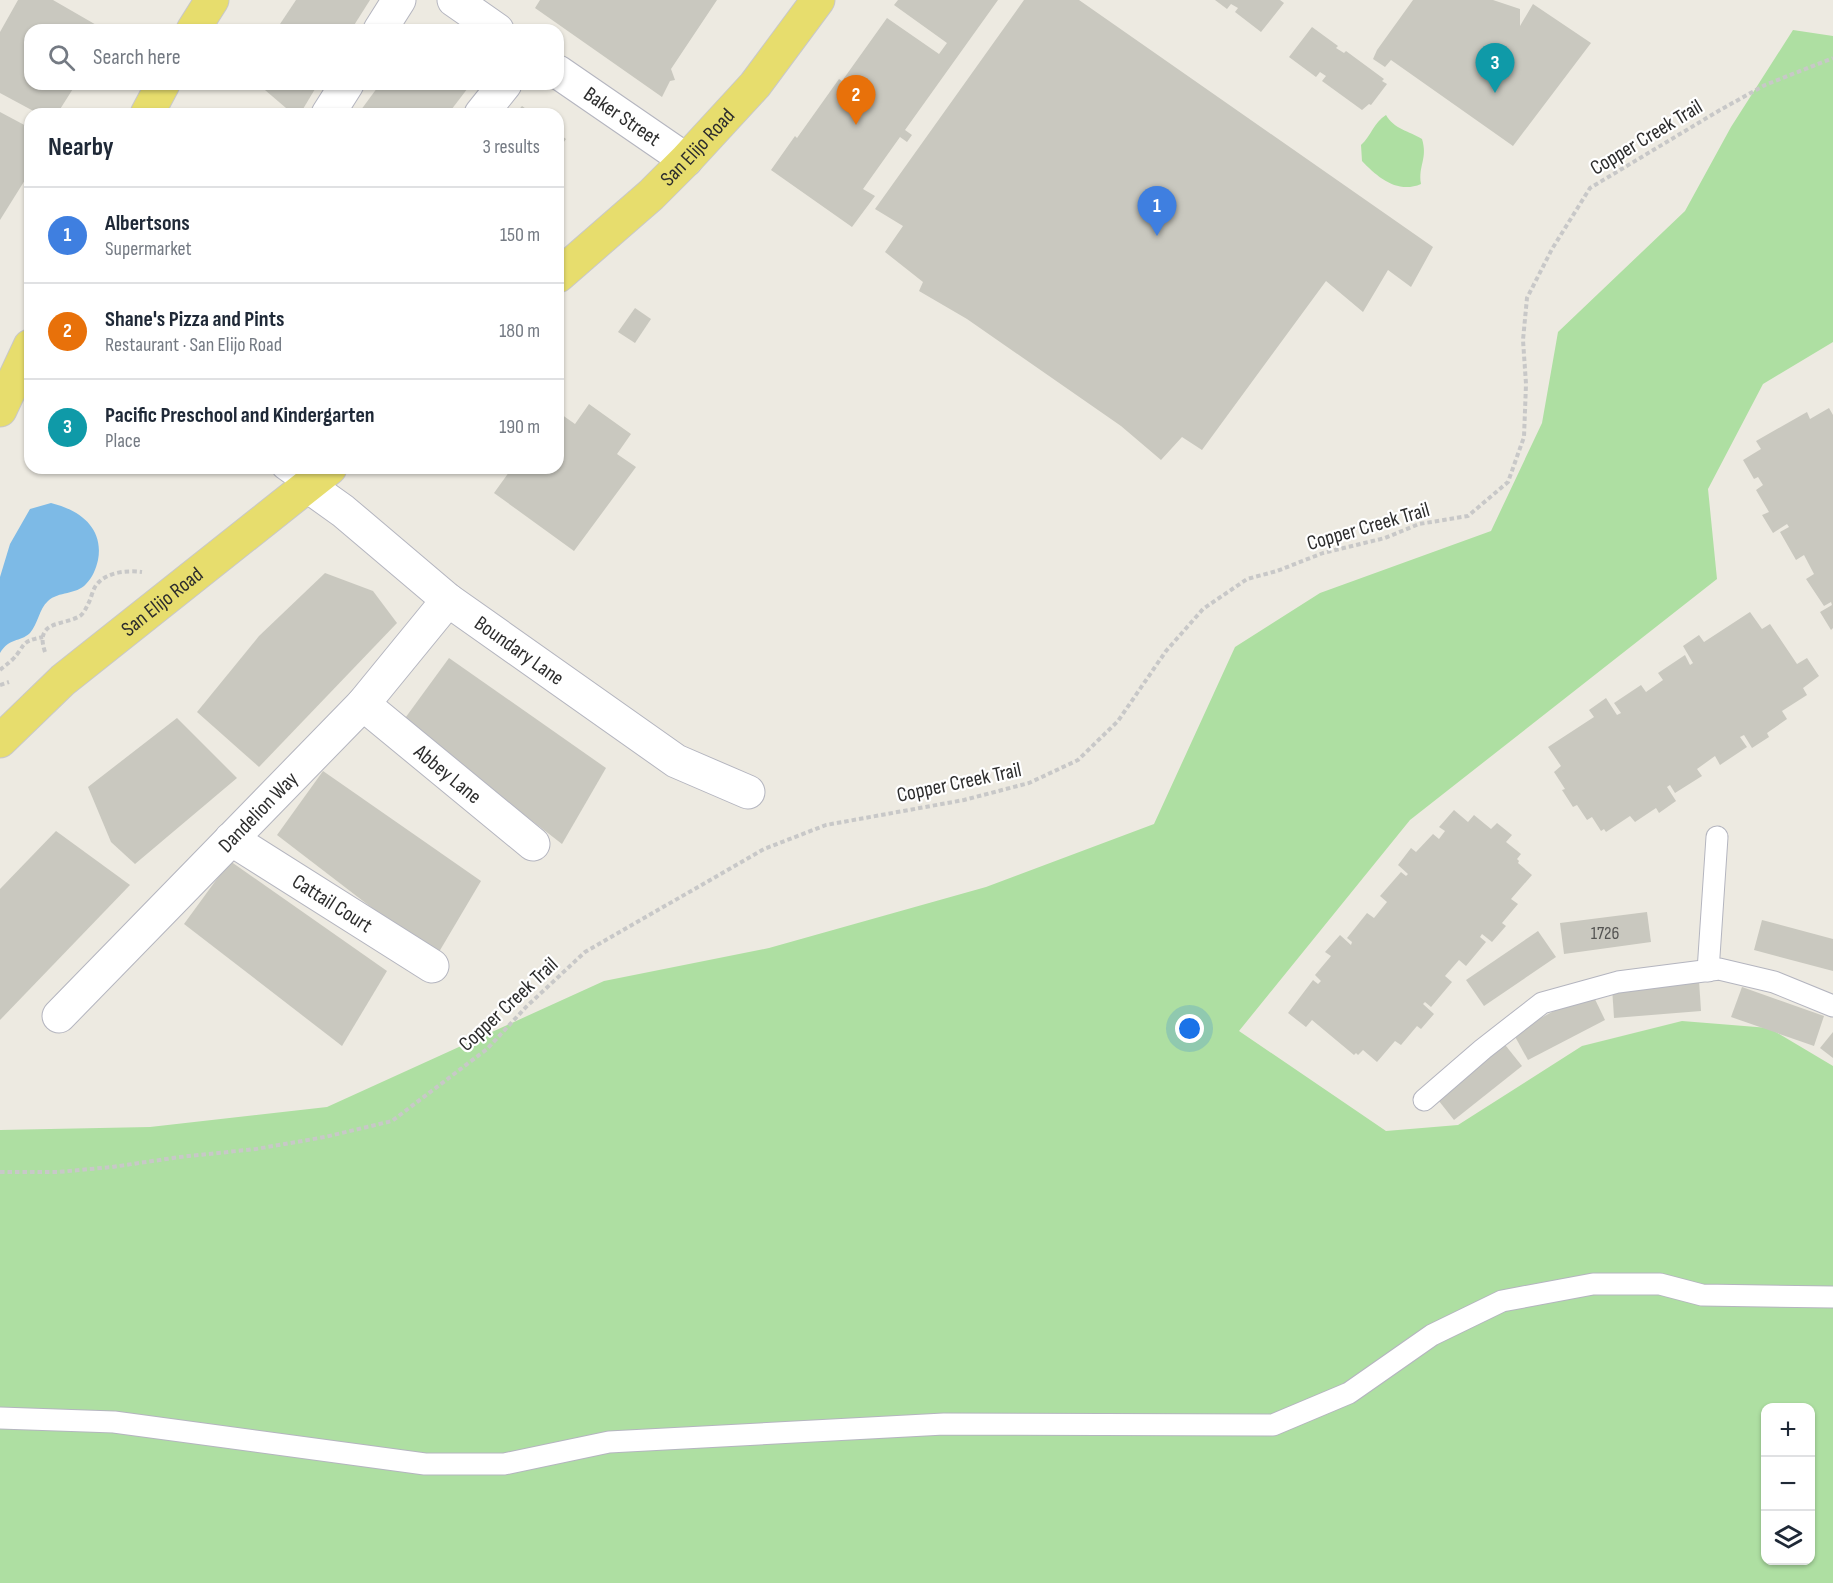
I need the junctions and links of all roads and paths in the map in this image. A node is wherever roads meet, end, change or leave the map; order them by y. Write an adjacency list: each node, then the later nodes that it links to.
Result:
1 (212, 0): 4 (main road)
2 (399, 0): 5 (street)
3 (818, 0): 14 (main road, San Elijo Road)
4 (197, 24)
5 (384, 24)
6 (1833, 58): 35 (path, Copper Creek Trail)
7 (564, 76): 14 (street, Baker Street)
8 (160, 90): 11 (main road)
9 (343, 90): 12 (street)
10 (500, 90): 13 (street)
11 (150, 108)
12 (332, 108)
13 (487, 108)
14 (686, 160): 15 (main road, San Elijo Road)
15 (564, 271)
16 (24, 359): 17 (main road)
17 (0, 410)
18 (307, 474): 20 (street, Boundary Lane); 25 (main road, San Elijo Road)
19 (144, 572): 21 (path)
20 (448, 600): 24 (street, Dandelion Way); 26 (street, Boundary Lane)
21 (43, 637): 22 (path); 23 (path)
22 (47, 657)
23 (0, 670)
24 (363, 704): 28 (street, Dandelion Way); 29 (street, Abbey Lane)
25 (0, 741)
26 (748, 792)
27 (1718, 837): 31 (lane)
28 (231, 840): 30 (street, Cattail Court); 33 (street, Dandelion Way)
29 (533, 844)
30 (432, 966)
31 (1708, 971): 32 (lane); 34 (lane)
32 (1833, 1006)
33 (59, 1016)
34 (1424, 1100)
35 (0, 1172)
36 (1833, 1297): 37 (lane)
37 (0, 1418)

